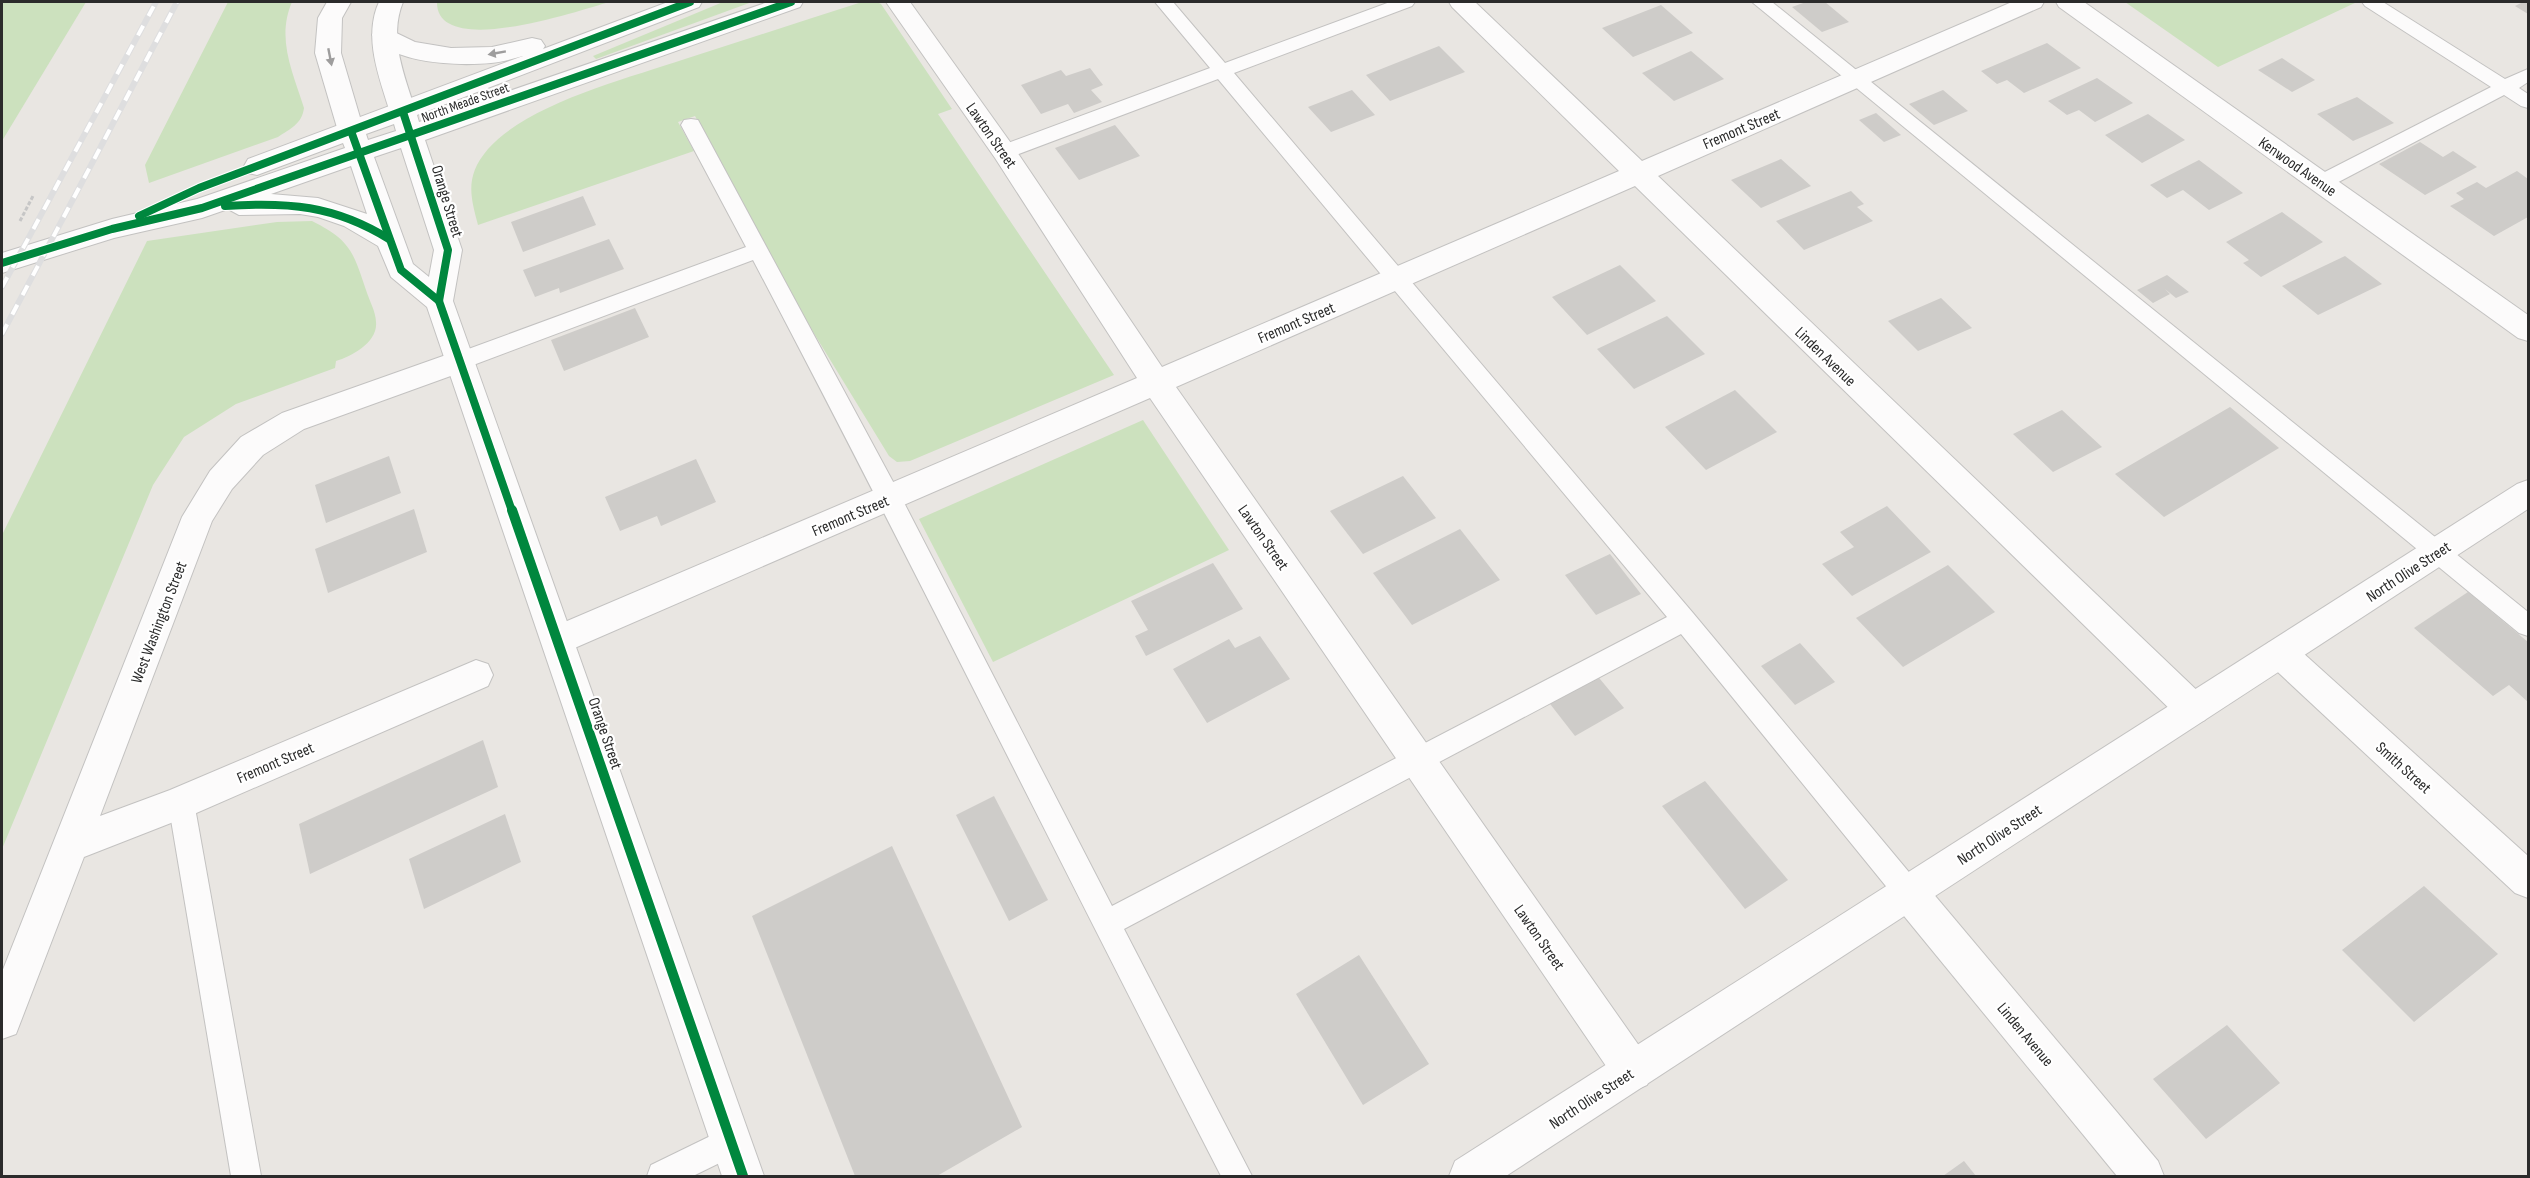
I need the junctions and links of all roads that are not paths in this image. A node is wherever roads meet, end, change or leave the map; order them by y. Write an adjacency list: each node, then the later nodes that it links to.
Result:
1 (339, 2): 22 (street, one-way to 22)
2 (391, 2): 14 (street)
3 (690, 2): 13 (street, North Meade Street)
4 (791, 2): 20 (street, North Meade Street)
5 (898, 2): 23 (street, Lawton Street)
6 (1164, 2): 15 (lane)
7 (1406, 2): 15 (lane)
8 (1461, 2): 24 (street, Linden Avenue)
9 (1761, 2): 17 (lane)
10 (2032, 2): 17 (street, Fremont Street)
11 (2068, 2): 25 (street, Kenwood Avenue)
12 (2371, 2): 18 (lane)
13 (636, 22): 14 (street, one-way to 14); 20 (street, North Meade Street)
14 (384, 35): 20 (street)
15 (1223, 70): 23 (lane); 31 (lane)
16 (2529, 75): 18 (lane)
17 (1856, 79): 24 (street, Fremont Street); 38 (lane)
18 (2505, 88): 19 (lane); 25 (lane)
19 (2529, 102)
20 (407, 124): 22 (street, North Meade Street); 32 (street, Orange Street)
21 (691, 125): 29 (lane)
22 (355, 142): 26 (street, North Meade Street); 27 (street, North Meade Street); 28 (street)
23 (1004, 152): 35 (street, Lawton Street)
24 (1636, 173): 31 (street, Fremont Street); 44 (street, Linden Avenue)
25 (2322, 182): 33 (street, Kenwood Avenue)
26 (202, 208): 27 (street, North Meade Street); 28 (street)
27 (112, 229): 30 (street, North Meade Street)
28 (389, 239): 32 (street)
29 (757, 251): 34 (lane); 37 (lane)
30 (2, 263)
31 (1396, 279): 35 (street, Fremont Street); 39 (lane)
32 (439, 301): 34 (street, Orange Street)
33 (2529, 330)
34 (460, 361): 41 (street, Orange Street); 47 (street, West Washington Street)
35 (1156, 382): 37 (street, Fremont Street); 45 (street, Lawton Street)
36 (2529, 493): 38 (street, North Olive Street)
37 (890, 498): 41 (street, Fremont Street); 50 (lane)
38 (2439, 551): 40 (lane); 42 (street, North Olive Street)
39 (1684, 620): 45 (lane); 49 (lane)
40 (2529, 626)
41 (558, 640): 53 (street, Orange Street)
42 (2280, 653): 44 (street, North Olive Street); 48 (street, Smith Street)
43 (476, 675): 46 (street, Fremont Street)
44 (2193, 709): 49 (street, North Olive Street)
45 (1418, 760): 50 (lane); 52 (street, Lawton Street)
46 (181, 802): 47 (street, Fremont Street); 54 (lane)
47 (72, 844): 51 (street, West Washington Street)
48 (2529, 880)
49 (1908, 892): 52 (street, North Olive Street); 59 (street, Linden Avenue)
50 (1106, 924): 57 (lane)
51 (2, 1020)
52 (1633, 1071): 58 (street, North Olive Street)
53 (730, 1141): 55 (lane); 56 (street, Orange Street)
54 (246, 1176)
55 (662, 1176)
56 (743, 1176)
57 (1237, 1176)
58 (1470, 1176)
59 (2143, 1176)

